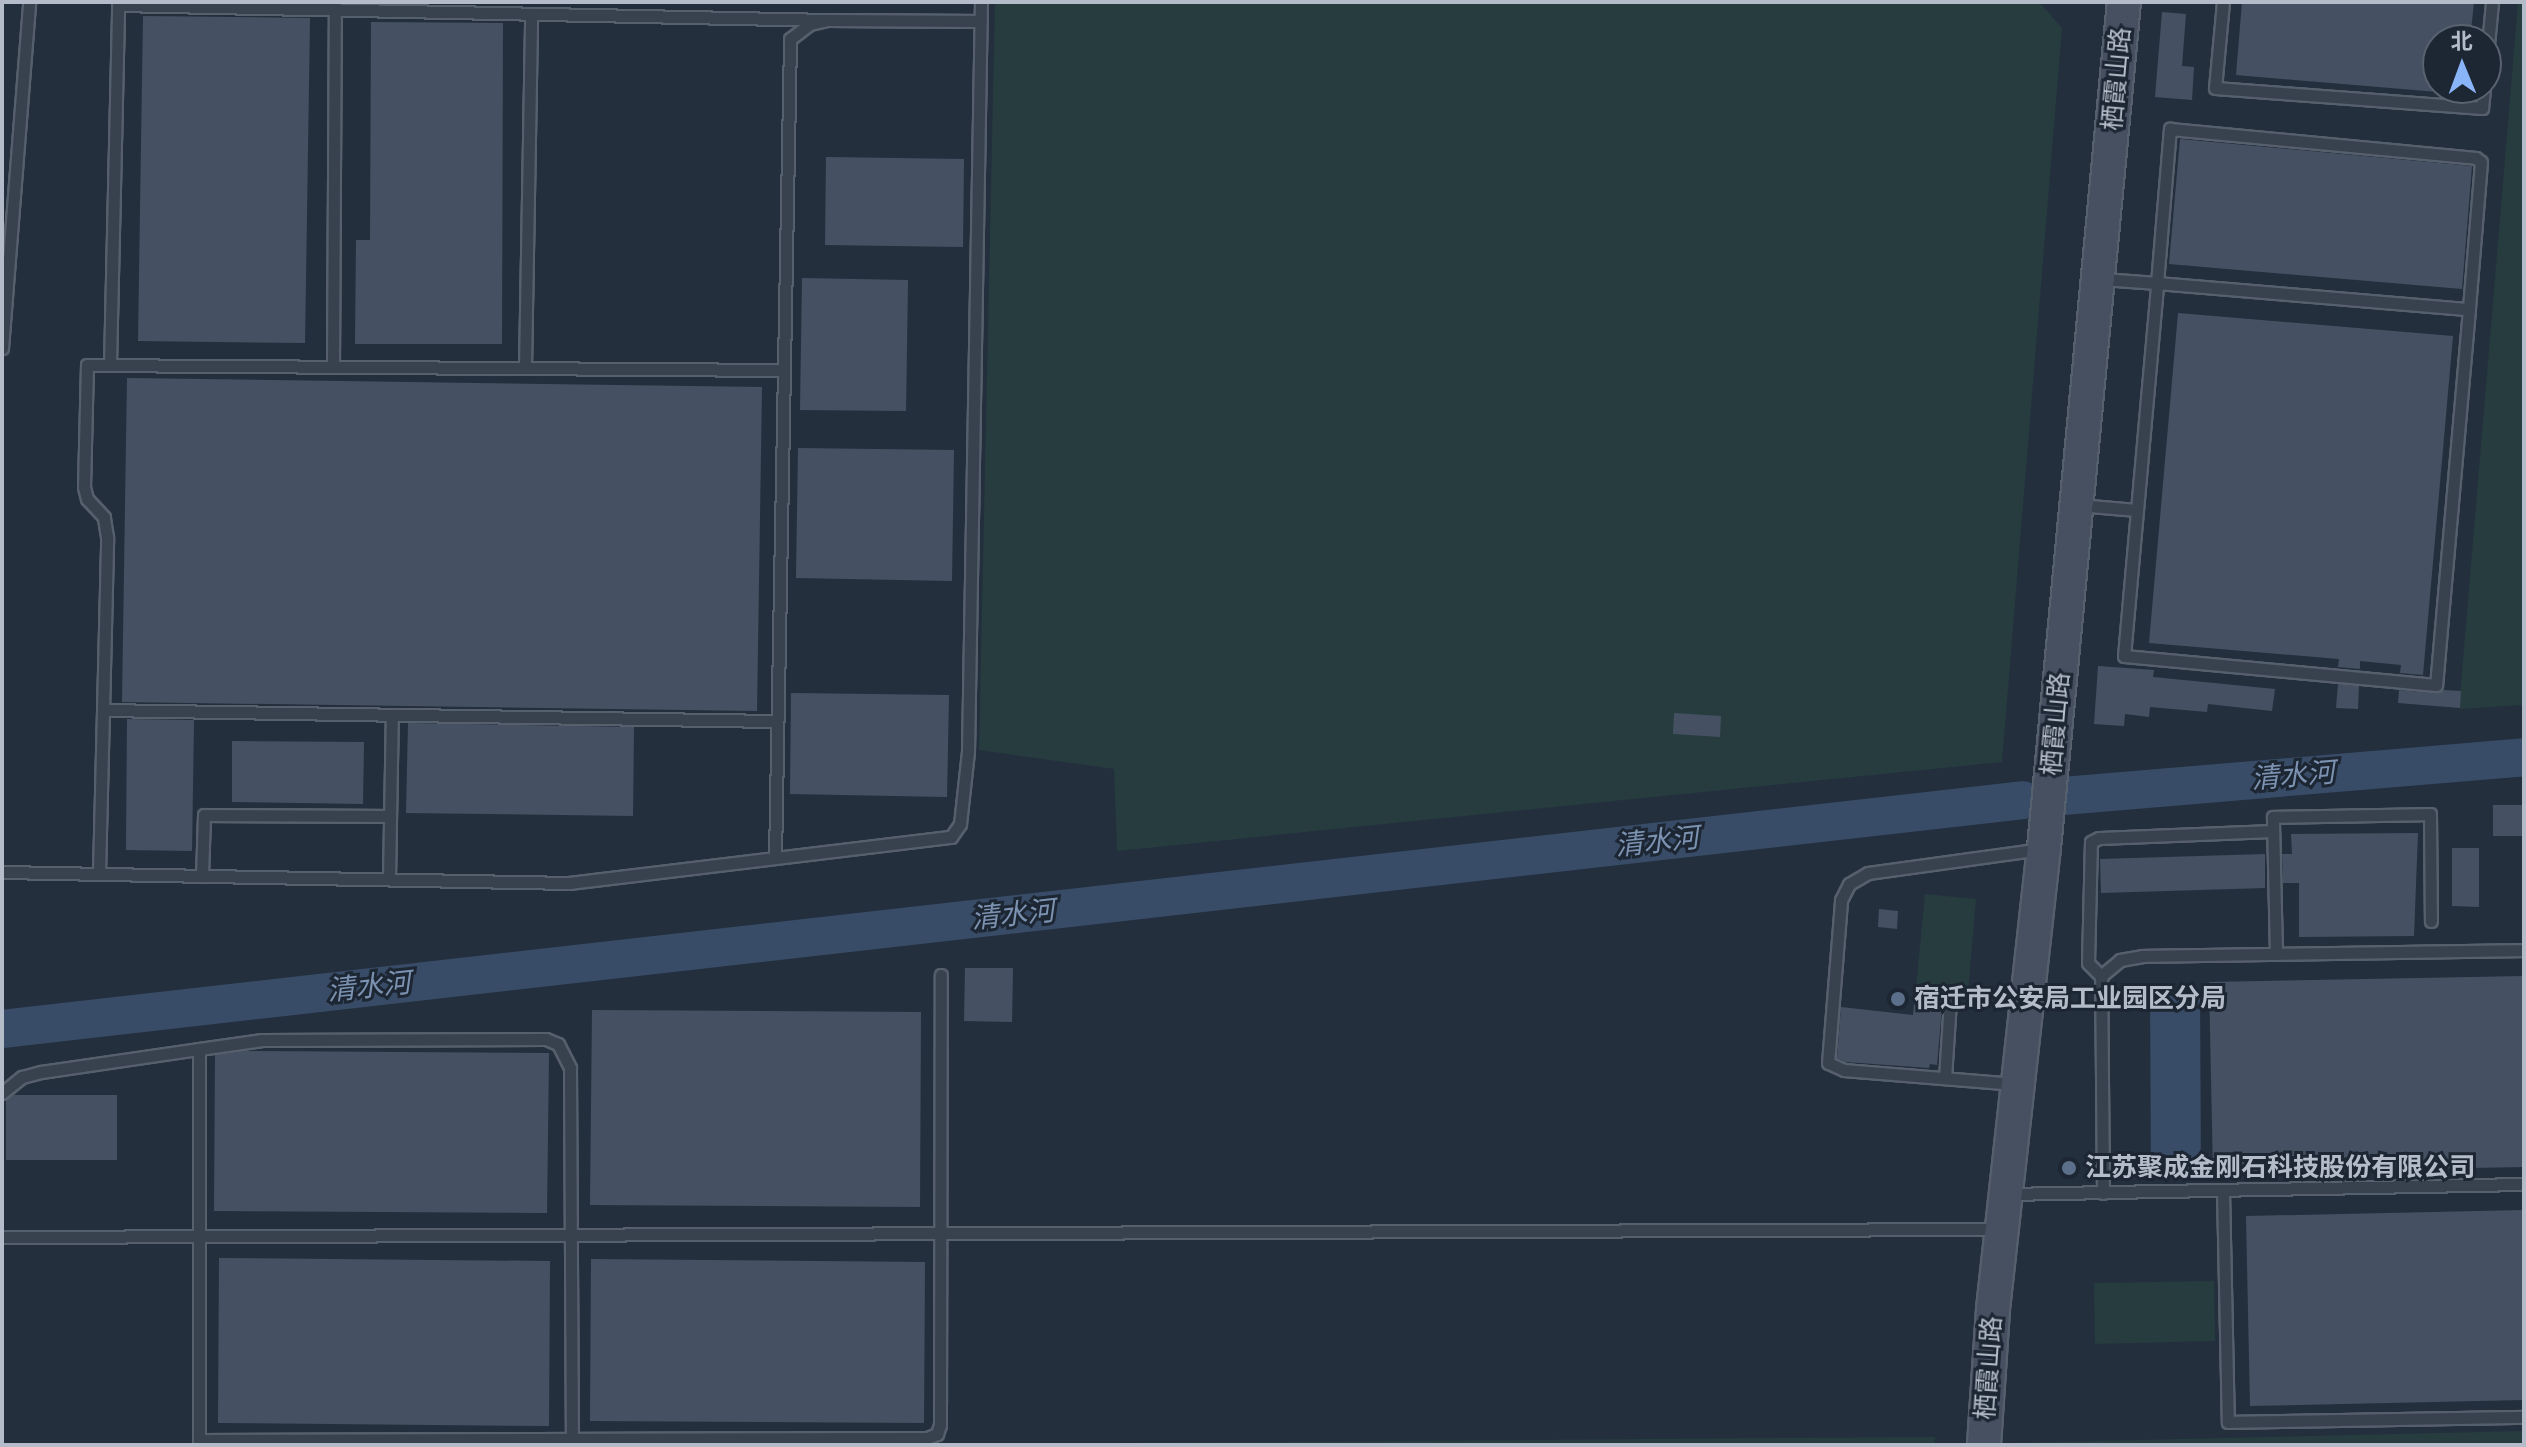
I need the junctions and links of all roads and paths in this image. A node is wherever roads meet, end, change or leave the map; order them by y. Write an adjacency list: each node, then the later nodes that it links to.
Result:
1 (29, 2): 17 (lane)
2 (981, 2): 9 (lane)
3 (2124, 2): 14 (street, 栖霞山路)
4 (2223, 2): 11 (lane)
5 (2492, 2): 10 (lane)
6 (335, 6): 7 (lane); 18 (lane); 19 (lane)
7 (531, 14): 8 (lane); 20 (lane)
8 (827, 20): 9 (lane); 21 (lane)
9 (981, 21): 30 (lane)
10 (2490, 24)
11 (2422, 104)
12 (2429, 104): 13 (lane)
13 (2482, 104)
14 (2098, 278): 15 (lane); 22 (street, 栖霞山路)
15 (2157, 283): 16 (lane); 16 (lane); 23 (lane)
16 (2469, 309): 23 (lane)
17 (2, 348)
18 (110, 365): 19 (lane); 24 (lane)
19 (333, 367): 20 (lane)
20 (525, 368): 21 (lane)
21 (783, 370): 26 (lane)
22 (2076, 505): 23 (lane); 29 (street, 栖霞山路)
23 (2137, 510)
24 (103, 710): 25 (lane); 32 (lane)
25 (392, 715): 26 (lane); 27 (lane)
26 (777, 721): 30 (lane)
27 (390, 816): 33 (lane); 34 (lane)
28 (2273, 831): 35 (lane); 37 (lane); 39 (lane)
29 (2044, 848): 42 (lane); 43 (street, 栖霞山路)
30 (775, 858): 34 (lane)
31 (2, 872): 32 (lane)
32 (99, 874): 33 (lane)
33 (202, 876): 34 (lane)
34 (389, 879)
35 (2431, 921)
36 (2524, 950): 37 (lane)
37 (2276, 954): 39 (lane)
38 (941, 975): 50 (lane)
39 (2101, 976): 47 (lane)
40 (1950, 1000): 42 (lane)
41 (199, 1049): 44 (lane); 51 (lane); 53 (lane)
42 (1945, 1078): 43 (lane)
43 (2018, 1084): 48 (street, 栖霞山路)
44 (2, 1093)
45 (2524, 1184): 46 (lane)
46 (2223, 1190): 47 (lane); 54 (lane)
47 (2103, 1193): 48 (lane)
48 (2006, 1194): 49 (street, 栖霞山路)
49 (2002, 1229): 50 (lane); 56 (street, 栖霞山路)
50 (941, 1234): 51 (lane); 55 (lane)
51 (571, 1235): 53 (lane); 55 (lane)
52 (2, 1237): 53 (lane)
53 (199, 1237): 55 (lane)
54 (2524, 1417)
55 (572, 1439)
56 (1984, 1445)

